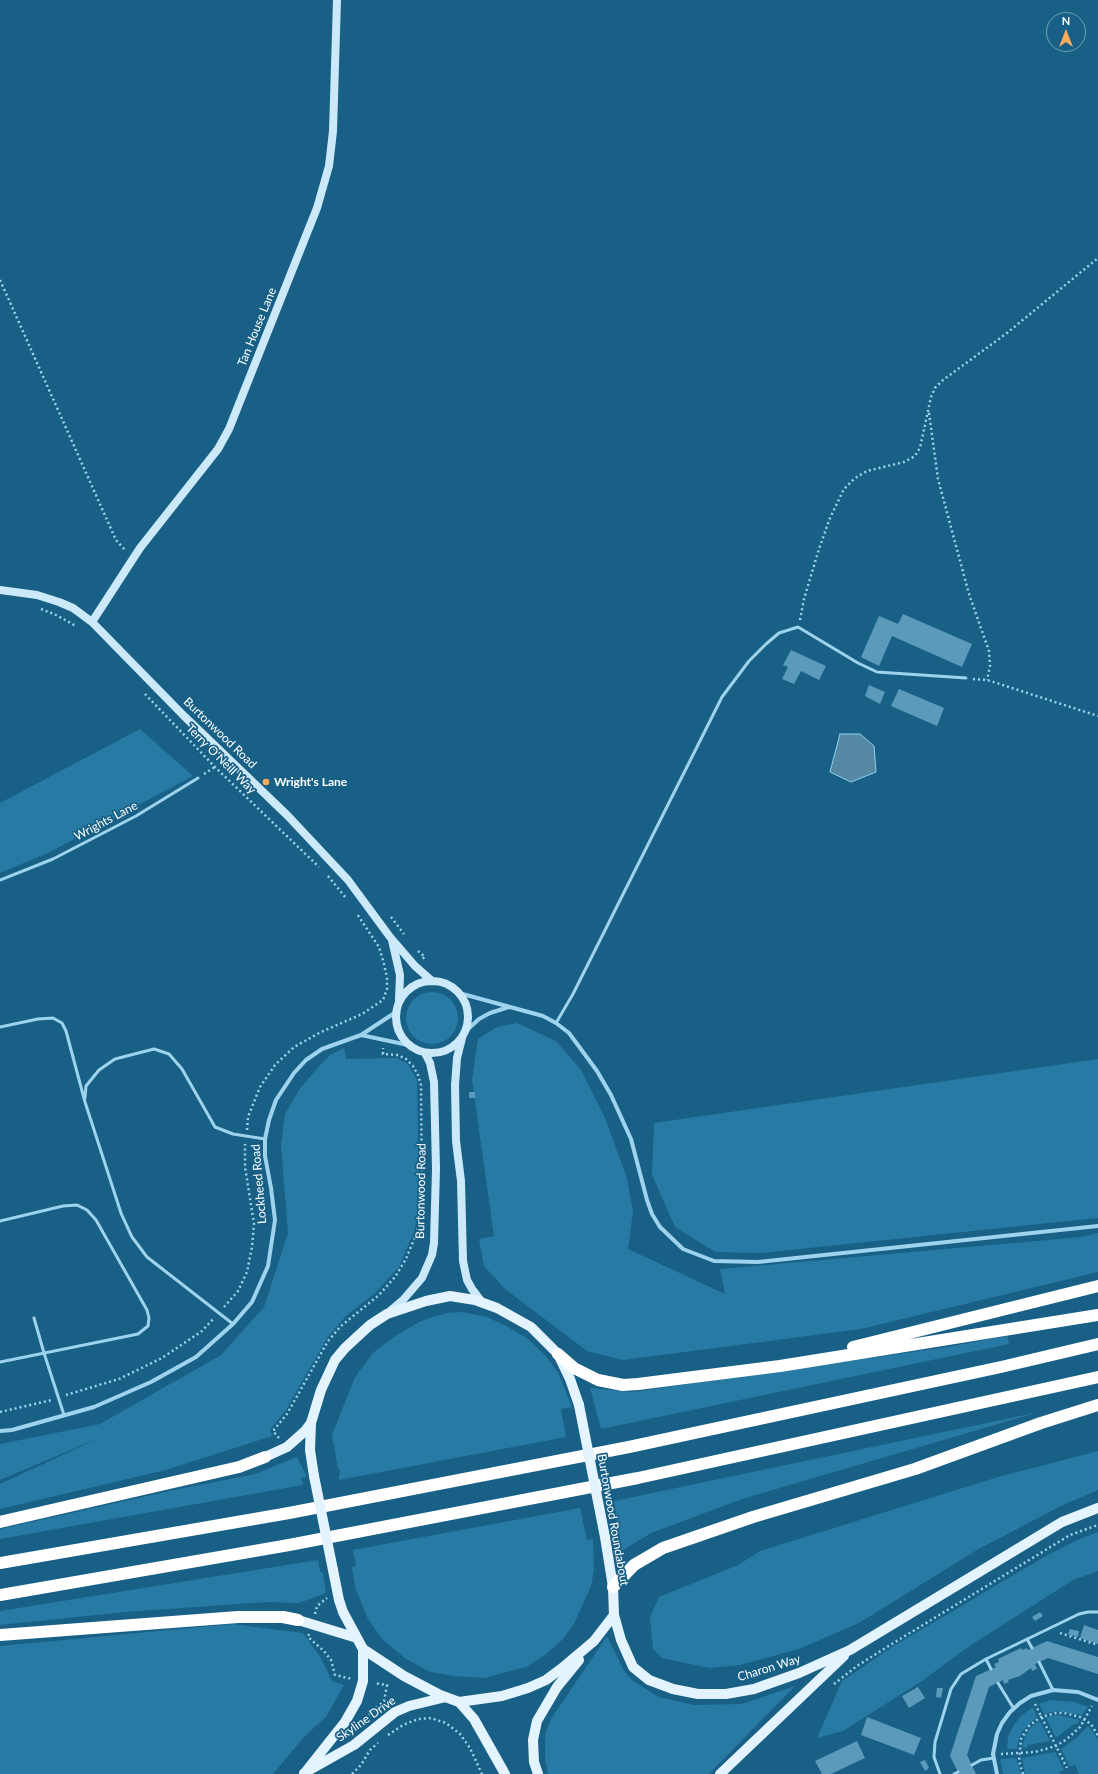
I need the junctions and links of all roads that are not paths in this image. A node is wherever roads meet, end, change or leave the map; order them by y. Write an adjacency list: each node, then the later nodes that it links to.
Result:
1 (337, 0): 3 (street, Tan House Lane)
2 (0, 590): 3 (street, Burtonwood Road)
3 (92, 622): 7 (street, Burtonwood Road)
4 (966, 678): 13 (lane)
5 (198, 778): 6 (lane, Wrights Lane)
6 (0, 880)
7 (390, 937): 8 (street, Burtonwood Road); 10 (street, Burtonwood Road)
8 (432, 981): 9 (street); 10 (street)
9 (459, 993): 11 (street); 16 (street)
10 (399, 1002): 12 (street)
11 (509, 1007): 13 (street); 16 (street)
12 (396, 1012): 15 (street, Lockheed Road); 17 (street)
13 (556, 1023): 22 (street)
14 (0, 1027): 19 (lane)
15 (361, 1035): 17 (street); 20 (street, Lockheed Road)
16 (464, 1035): 18 (street); 24 (street)
17 (408, 1045): 18 (street)
18 (425, 1053): 25 (street, Burtonwood Road)
19 (85, 1102): 20 (lane); 28 (lane)
20 (265, 1139): 28 (street, Lockheed Road)
21 (0, 1221): 30 (lane)
22 (1098, 1226)
23 (1098, 1286): 33 (highway)
24 (481, 1301): 25 (main road, Burtonwood Roundabout); 31 (main road, Burtonwood Roundabout)
25 (387, 1314): 37 (main road, Burtonwood Roundabout)
26 (1098, 1315): 33 (highway)
27 (34, 1318): 30 (lane)
28 (233, 1324): 36 (street, Lockheed Road)
29 (1098, 1344): 42 (highway)
30 (44, 1353): 32 (lane); 36 (lane)
31 (558, 1354): 33 (highway); 43 (main road, Burtonwood Roundabout, bridge)
32 (0, 1362)
33 (780, 1366)
34 (1098, 1377): 44 (highway)
35 (1098, 1405): 43 (highway)
36 (64, 1415): 38 (street, Lockheed Road)
37 (311, 1423): 39 (main road); 49 (main road, Burtonwood Roundabout, bridge)
38 (0, 1431)
39 (265, 1457): 41 (highway)
40 (1098, 1508): 54 (main road, Charon Way)
41 (0, 1522)
42 (0, 1563)
43 (613, 1587): 46 (main road, Burtonwood Roundabout)
44 (0, 1595)
45 (1098, 1612): 50 (lane)
46 (614, 1615): 51 (main road, Burtonwood Roundabout); 54 (main road, Charon Way)
47 (298, 1620): 48 (highway); 49 (main road)
48 (0, 1635)
49 (357, 1638): 53 (main road, Burtonwood Roundabout)
50 (1028, 1639): 52 (lane); 55 (lane)
51 (594, 1641): 62 (main road, Burtonwood Roundabout); 69 (main road)
52 (1032, 1648)
53 (363, 1649): 60 (main road, Burtonwood Roundabout); 67 (main road, Skyline Drive)
54 (850, 1650): 70 (main road, Charon Way)
55 (986, 1659): 57 (lane); 71 (lane)
56 (1039, 1662): 59 (lane)
57 (991, 1669)
58 (998, 1683): 63 (lane)
59 (1053, 1690): 61 (street); 63 (street)
60 (446, 1697): 62 (main road, Burtonwood Roundabout); 67 (main road, Skyline Drive)
61 (1097, 1700)
62 (459, 1702): 68 (main road)
63 (1014, 1709): 64 (street)
64 (993, 1756): 65 (lane); 73 (street)
65 (972, 1765)
66 (958, 1772): 72 (lane)
67 (304, 1774)
68 (505, 1774)
69 (538, 1774)
70 (720, 1774)
71 (940, 1774)
72 (954, 1774)
73 (996, 1774)

